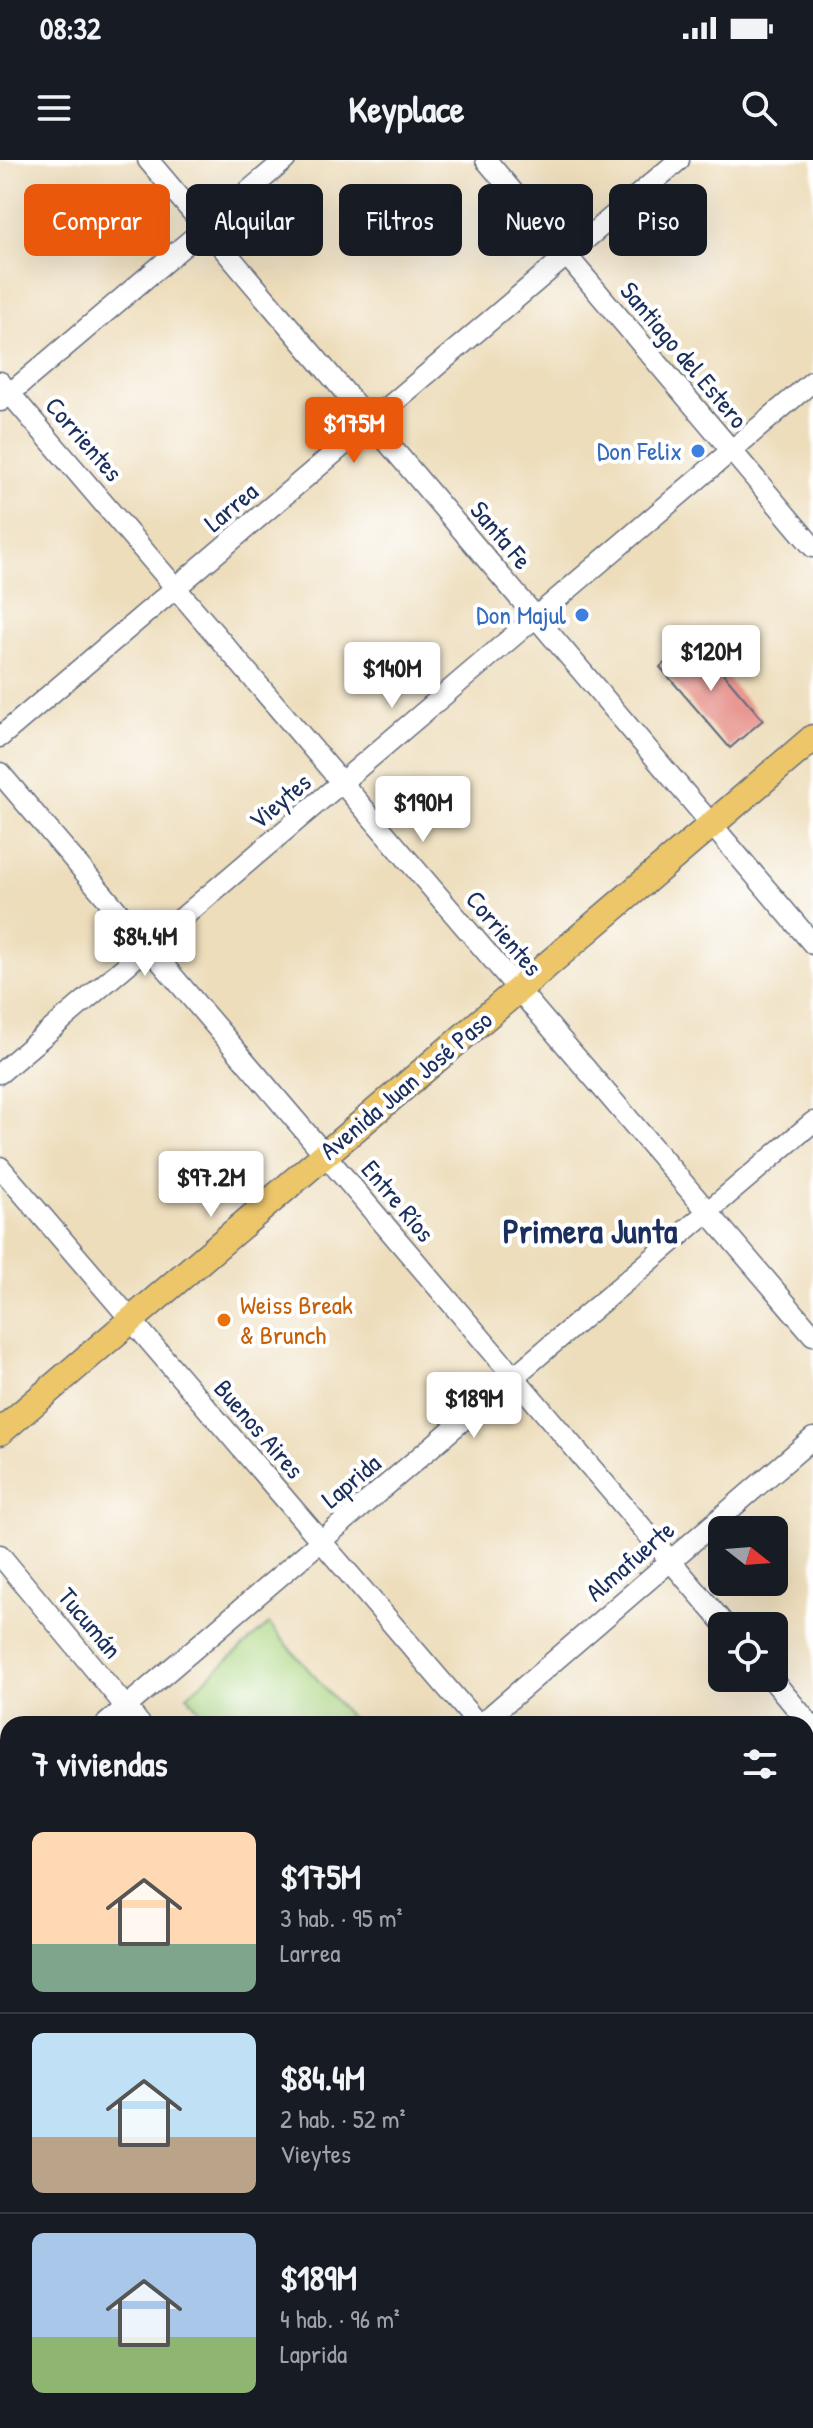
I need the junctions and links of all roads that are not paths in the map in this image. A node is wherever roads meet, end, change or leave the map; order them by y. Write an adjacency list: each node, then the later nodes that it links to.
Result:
1 (148, 160): 7 (street, Santa Fe)
2 (285, 160): 5 (street)
3 (486, 160): 6 (street, Santiago del Estero)
4 (679, 160): 8 (street, Larrea)
5 (257, 184)
6 (506, 184)
7 (186, 205)
8 (593, 232)
9 (186, 243): 13 (street)
10 (229, 256): 14 (street, Santa Fe)
11 (565, 256): 14 (street, Larrea); 15 (street, Santiago del Estero)
12 (813, 381): 15 (street, Vieytes)
13 (3, 392): 17 (street, Corrientes)
14 (372, 421): 17 (street, Larrea); 18 (street, Santa Fe)
15 (731, 451): 16 (street, Santiago del Estero); 18 (street, Vieytes)
16 (813, 547)
17 (177, 587): 19 (street, Larrea); 22 (street, Corrientes)
18 (536, 617): 22 (street, Vieytes); 23 (street, Santa Fe)
19 (0, 737)
20 (813, 738): 23 (main road, Avenida Juan José Paso)
21 (0, 773): 25 (street, Entre Ríos)
22 (342, 782): 25 (street, Vieytes); 26 (street, Corrientes)
23 (712, 824): 24 (street, Santa Fe); 26 (main road, Avenida Juan José Paso)
24 (813, 944)
25 (148, 947): 27 (street, Vieytes); 29 (street, Entre Ríos)
26 (518, 990): 29 (main road, Avenida Juan José Paso); 31 (street, Corrientes)
27 (0, 1073)
28 (813, 1122): 31 (street, Laprida)
29 (324, 1155): 32 (main road, Avenida Juan José Paso); 34 (street, Entre Ríos)
30 (0, 1167): 32 (street, Buenos Aires)
31 (707, 1211): 33 (street, Corrientes); 34 (street, Laprida)
32 (131, 1320): 35 (main road, Avenida Juan José Paso); 37 (street, Buenos Aires)
33 (813, 1335)
34 (514, 1377): 37 (street, Laprida); 39 (street, Entre Ríos)
35 (0, 1432)
36 (813, 1438): 39 (street, Almafuerte)
37 (321, 1541): 42 (street, Laprida); 45 (street, Buenos Aires)
38 (0, 1555): 42 (street, Tucumán)
39 (671, 1561): 40 (street, Entre Ríos); 46 (street, Almafuerte)
40 (714, 1612)
41 (783, 1692): 47 (street)
42 (127, 1706): 43 (street, Laprida); 44 (street, Tucumán)
43 (115, 1716)
44 (134, 1716)
45 (472, 1716)
46 (488, 1716)
47 (803, 1716)

